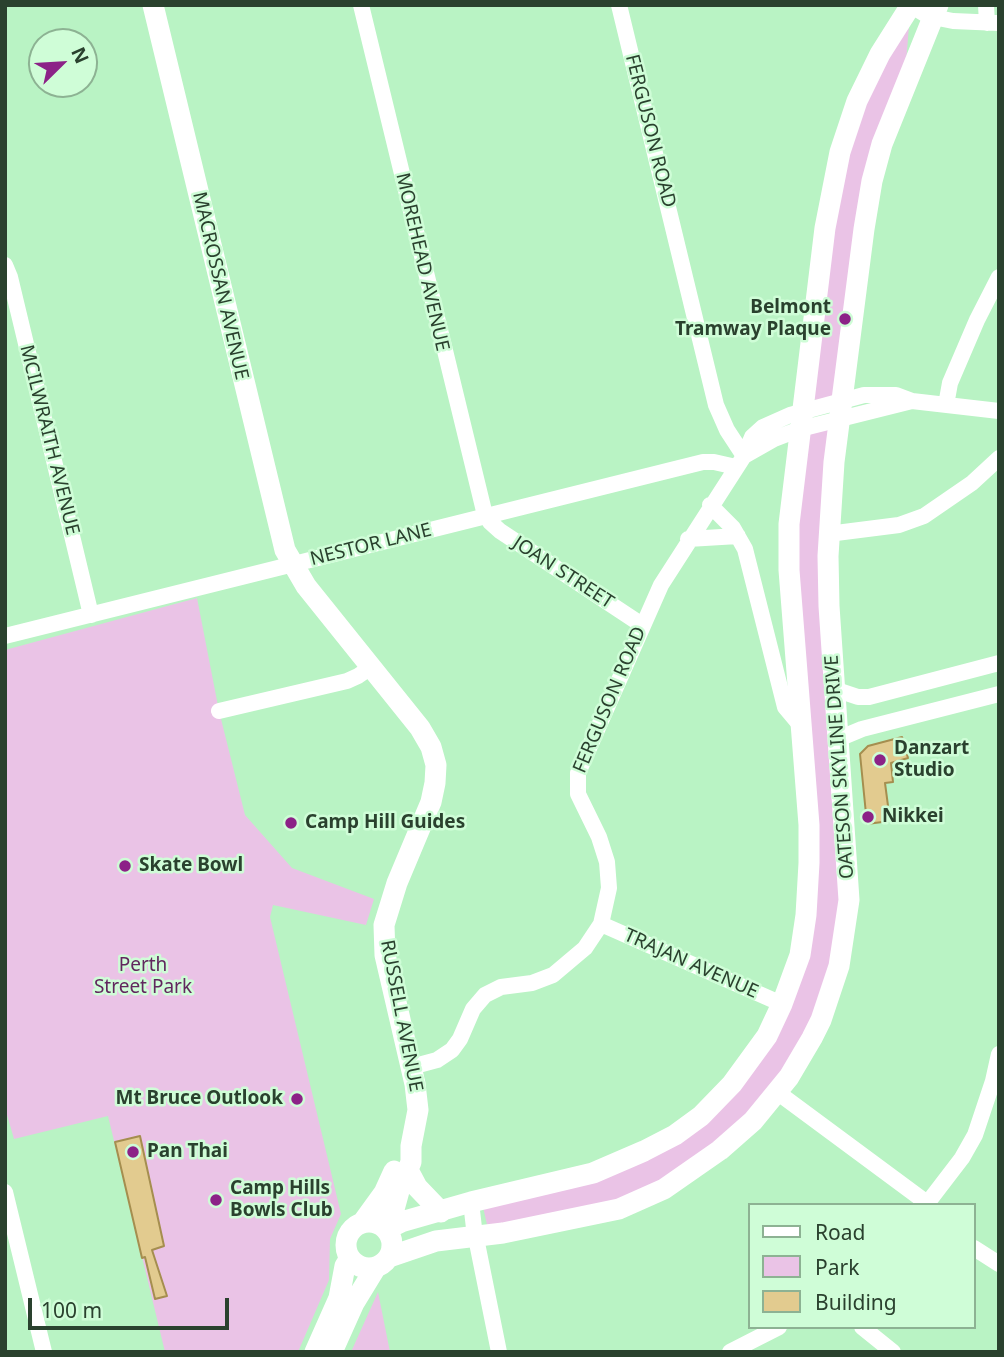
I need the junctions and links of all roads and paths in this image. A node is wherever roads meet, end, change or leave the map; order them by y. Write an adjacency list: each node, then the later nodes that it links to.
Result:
1 (153, 5): 21 (main road, MACROSSAN AVENUE)
2 (361, 5): 17 (street, MOREHEAD AVENUE)
3 (910, 5): 6 (street); 13 (main road, OATESON SKYLINE DRIVE)
4 (986, 5): 7 (street)
5 (624, 6): 15 (street, FERGUSON ROAD)
6 (935, 11): 7 (street); 11 (main road, OATESON SKYLINE DRIVE)
7 (993, 23)
8 (5, 265): 22 (street, MCILWRAITH AVENUE)
9 (999, 277): 10 (street)
10 (946, 405): 11 (street, FERGUSON ROAD); 12 (street, FERGUSON ROAD)
11 (840, 409): 13 (street, FERGUSON ROAD); 18 (main road, OATESON SKYLINE DRIVE)
12 (999, 411)
13 (801, 420): 15 (street, FERGUSON ROAD); 30 (main road, OATESON SKYLINE DRIVE)
14 (999, 458): 18 (street)
15 (740, 461): 16 (street, FERGUSON ROAD); 17 (street, NESTOR LANE)
16 (710, 505): 19 (street, OATESON SKYLINE DRIVE); 20 (street, FERGUSON ROAD)
17 (487, 517): 21 (street, NESTOR LANE); 23 (street, JOAN STREET)
18 (828, 534): 27 (main road, OATESON SKYLINE DRIVE)
19 (738, 536): 20 (street); 30 (street, OATESON SKYLINE DRIVE)
20 (688, 540): 23 (street, FERGUSON ROAD)
21 (292, 565): 22 (street, NESTOR LANE); 26 (main road, RUSSELL AVENUE)
22 (91, 615): 24 (street, NESTOR LANE)
23 (642, 625): 32 (street, FERGUSON ROAD)
24 (5, 636)
25 (999, 663): 27 (street)
26 (371, 667): 29 (street); 35 (main road, RUSSELL AVENUE)
27 (834, 689): 31 (main road, OATESON SKYLINE DRIVE)
28 (999, 694): 31 (street)
29 (219, 711)
30 (801, 726): 33 (main road, OATESON SKYLINE DRIVE)
31 (838, 739): 36 (main road, OATESON SKYLINE DRIVE)
32 (601, 924): 33 (street, TRAJAN AVENUE); 35 (street, FERGUSON ROAD)
33 (782, 1004): 41 (main road, OATESON SKYLINE DRIVE)
34 (999, 1054): 37 (street)
35 (411, 1067): 38 (main road, RUSSELL AVENUE)
36 (777, 1092): 42 (street); 47 (main road, OATESON SKYLINE DRIVE)
37 (990, 1111): 43 (street)
38 (411, 1146): 39 (main road); 45 (main road)
39 (408, 1170): 44 (main road); 46 (main road)
40 (5, 1192): 54 (street)
41 (471, 1202): 44 (main road, OATESON SKYLINE DRIVE); 47 (street)
42 (926, 1203)
43 (928, 1203)
44 (441, 1212): 46 (main road, OATESON SKYLINE DRIVE)
45 (363, 1222): 46 (main road); 49 (main road)
46 (386, 1229): 50 (main road)
47 (476, 1237): 50 (main road, OATESON SKYLINE DRIVE); 57 (street)
48 (976, 1249): 51 (street)
49 (350, 1258): 50 (main road); 55 (main road)
50 (382, 1262): 56 (main road)
51 (999, 1264)
52 (775, 1329): 58 (street)
53 (864, 1329): 59 (street)
54 (44, 1352)
55 (316, 1352)
56 (332, 1352)
57 (499, 1352)
58 (730, 1352)
59 (893, 1352)

